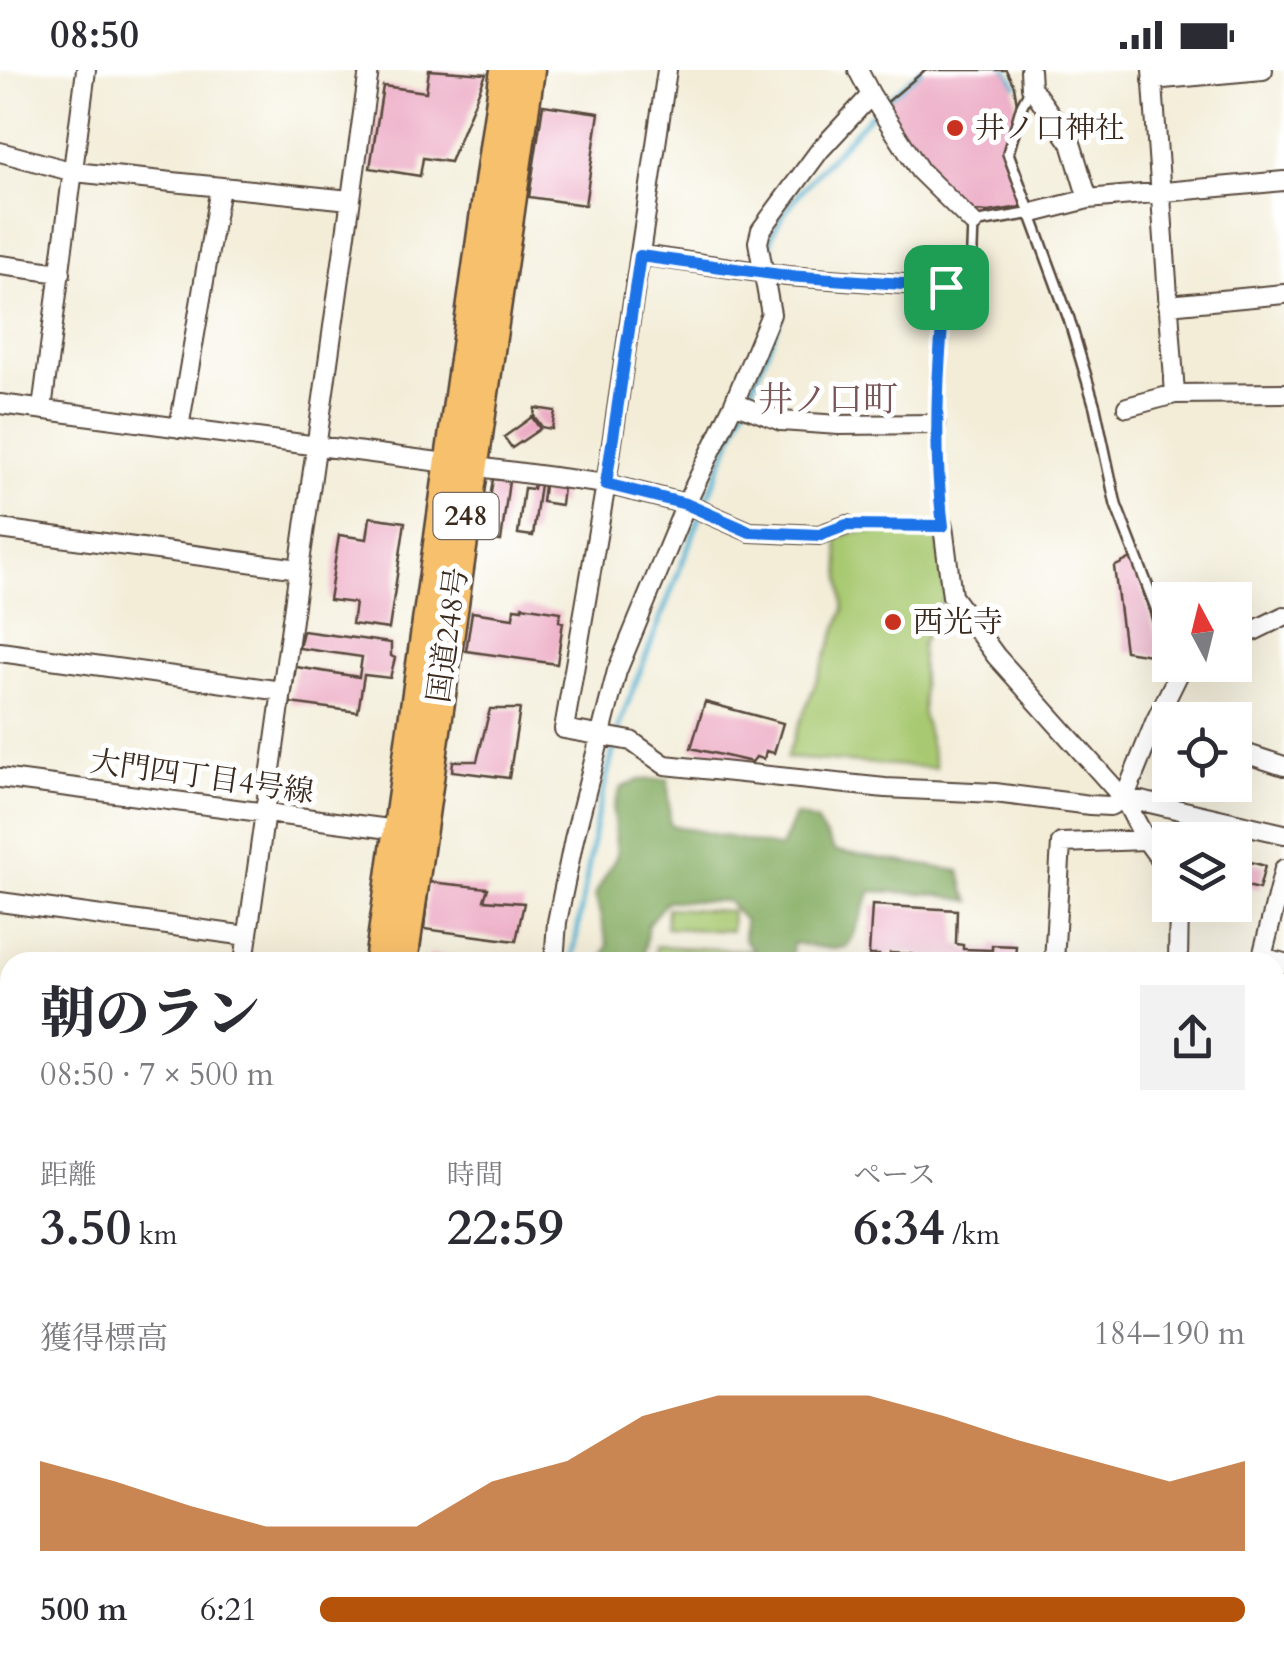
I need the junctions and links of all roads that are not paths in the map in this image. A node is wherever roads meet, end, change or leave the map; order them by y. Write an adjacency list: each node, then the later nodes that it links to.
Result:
1 (86, 70): 12 (street)
2 (369, 70): 17 (street)
3 (506, 70): 36 (highway, 国道248号 / 248)
4 (530, 70): 36 (highway, 国道248号 / 248)
5 (666, 70): 20 (street)
6 (858, 70): 10 (street)
7 (1262, 70): 8 (street)
8 (1152, 75): 15 (street)
9 (1030, 78): 16 (street); 18 (lane)
10 (870, 96): 19 (street); 23 (street)
11 (0, 152): 12 (street)
12 (74, 172): 14 (street); 22 (street)
13 (1284, 182): 15 (street)
14 (220, 187): 17 (street); 34 (street)
15 (1160, 192): 16 (street); 26 (street)
16 (1088, 199): 18 (street)
17 (350, 200): 35 (street)
18 (1033, 213): 19 (lane); 43 (lane)
19 (973, 224): 24 (lane)
20 (640, 256): 23 (street); 37 (street)
21 (0, 265): 22 (street)
22 (61, 273): 32 (street)
23 (762, 273): 24 (street); 29 (street)
24 (946, 287): 33 (lane)
25 (1284, 294): 26 (street)
26 (1168, 304): 28 (street)
27 (1284, 392): 28 (street)
28 (1175, 394): 31 (street)
29 (734, 403): 33 (street); 38 (street)
30 (0, 404): 32 (street)
31 (1127, 407)
32 (42, 409): 34 (street)
33 (936, 424): 40 (lane)
34 (178, 428): 35 (street)
35 (315, 446): 36 (street); 42 (street)
36 (463, 464): 37 (street); 55 (highway, 国道248号 / 248); 65 (highway, 国道248号 / 248)
37 (606, 484): 38 (street); 48 (street)
38 (686, 504): 39 (street); 48 (street)
39 (847, 525): 40 (lane)
40 (943, 526): 53 (street)
41 (0, 529): 42 (street)
42 (299, 570): 47 (street)
43 (1152, 598)
44 (1284, 616): 45 (street)
45 (1252, 632)
46 (0, 652): 47 (street)
47 (282, 691): 54 (street)
48 (600, 734): 53 (street); 66 (street)
49 (1152, 744): 53 (street)
50 (1252, 756): 51 (street)
51 (1284, 766)
52 (0, 778): 54 (street, 大門四丁目4号線)
53 (1124, 799): 56 (street); 57 (street)
54 (264, 813): 55 (street, 大門四丁目4号線); 62 (street)
55 (398, 830): 64 (highway, 国道248号 / 248)
56 (1284, 834)
57 (1146, 840): 58 (street); 67 (street)
58 (1152, 848)
59 (1284, 869): 69 (street)
60 (0, 902): 62 (street)
61 (1179, 922): 68 (street)
62 (247, 936): 63 (street)
63 (245, 952)
64 (381, 952)
65 (403, 952)
66 (555, 952)
67 (1055, 952)
68 (1178, 952)
69 (1263, 952)

